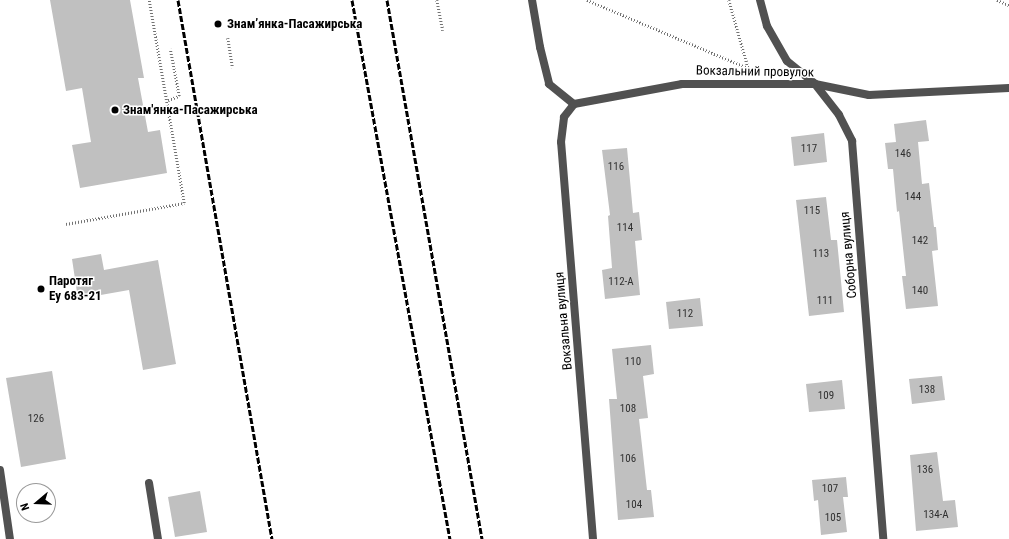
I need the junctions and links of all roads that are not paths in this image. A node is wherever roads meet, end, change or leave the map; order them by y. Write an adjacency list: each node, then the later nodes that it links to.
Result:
1 (532, 0): 5 (street)
2 (760, 0): 3 (street, Соборна вулиця)
3 (815, 84): 4 (street, Вокзальний провулок); 5 (street, Вокзальний провулок); 11 (street, Соборна вулиця)
4 (1009, 88)
5 (574, 104): 10 (street, Вокзальна вулиця)
6 (0, 470): 8 (street)
7 (149, 482): 9 (street)
8 (10, 539)
9 (158, 539)
10 (594, 539)
11 (883, 539)

